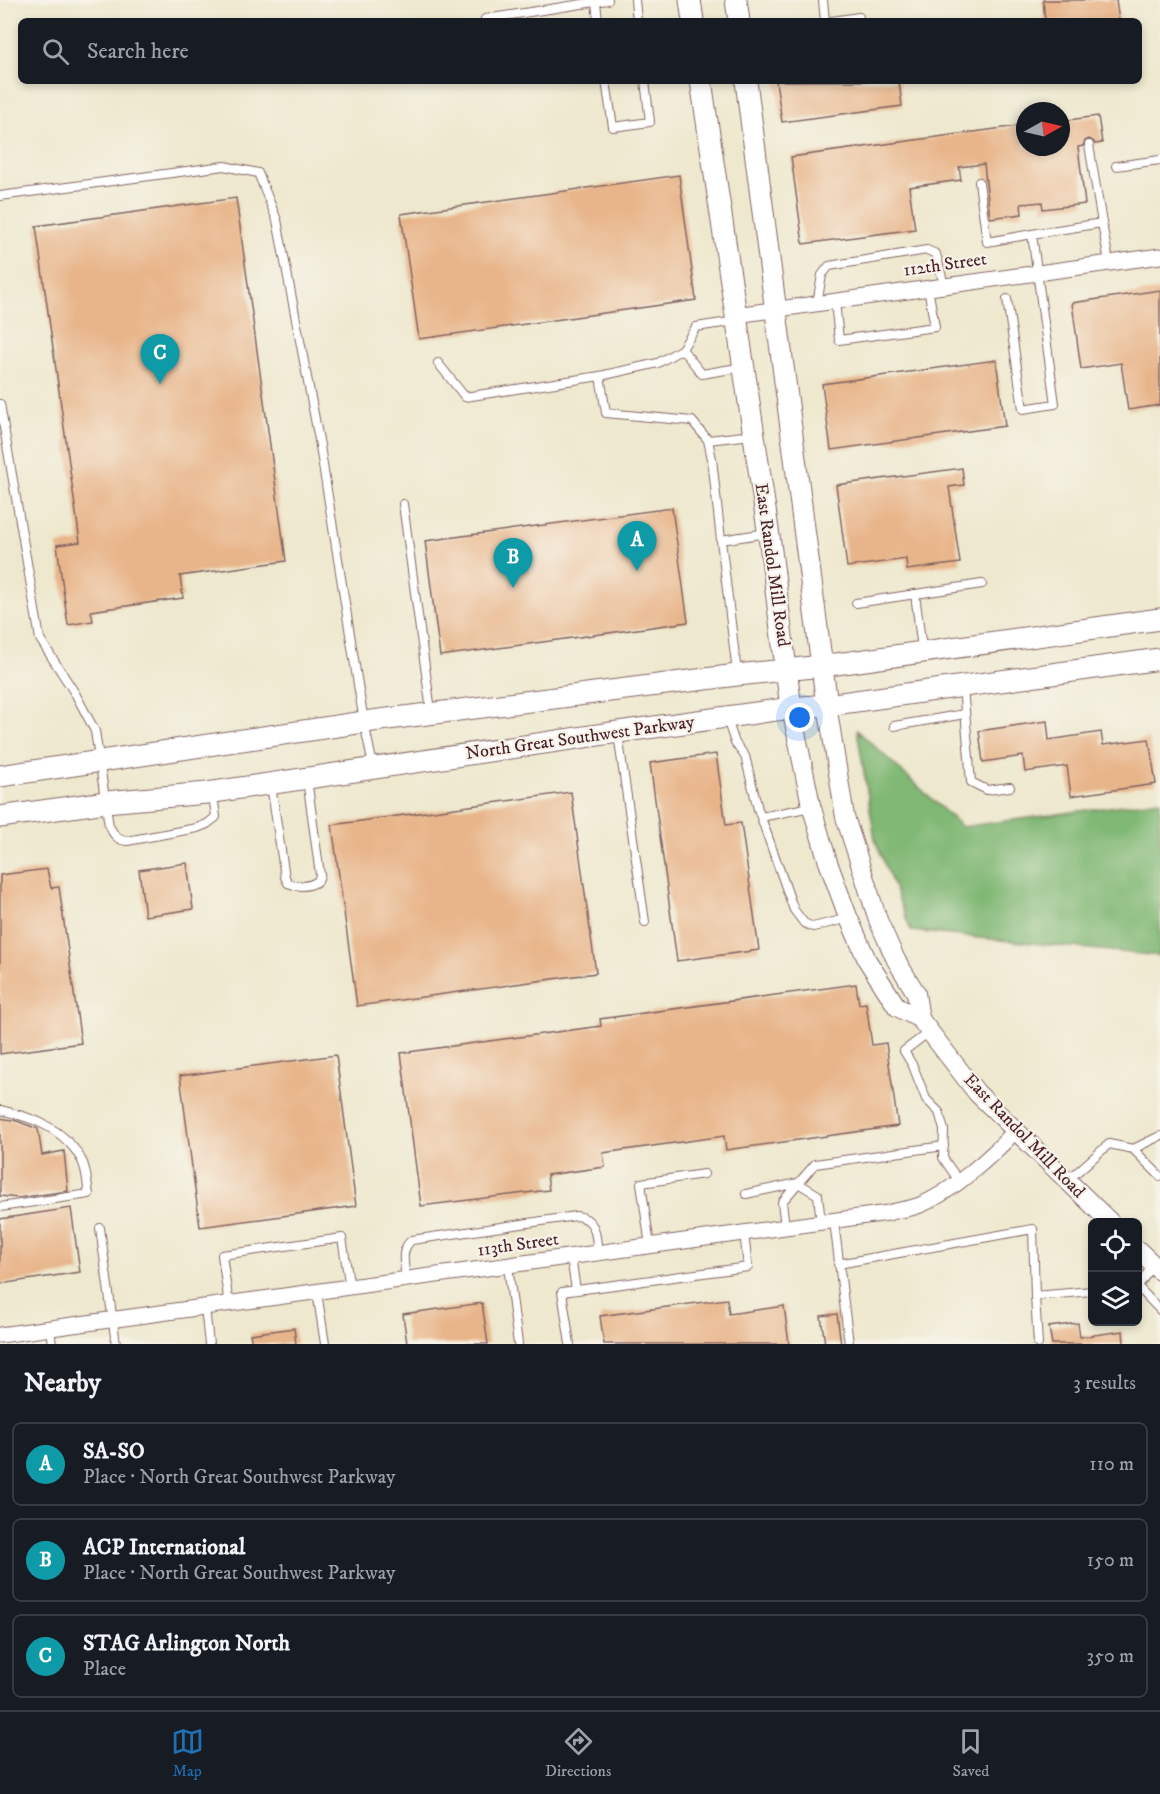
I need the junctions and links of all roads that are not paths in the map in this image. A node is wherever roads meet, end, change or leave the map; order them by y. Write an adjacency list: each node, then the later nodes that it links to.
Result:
1 (608, 0): 6 (lane)
2 (635, 0): 10 (lane)
3 (690, 0): 11 (main road)
4 (736, 0): 12 (main road)
5 (823, 0): 13 (lane)
6 (596, 2): 8 (lane); 9 (lane)
7 (859, 17): 14 (lane)
8 (492, 18)
9 (598, 18)
10 (637, 18)
11 (693, 18)
12 (739, 18)
13 (825, 18)
14 (852, 18)
15 (606, 84): 16 (lane)
16 (645, 84)
17 (701, 84): 35 (main road, East Randol Mill Road)
18 (746, 84): 34 (main road, East Randol Mill Road)
19 (1089, 145): 24 (lane)
20 (1160, 160): 21 (lane)
21 (1116, 166)
22 (979, 182): 25 (lane)
23 (0, 196): 61 (lane)
24 (1102, 223): 25 (lane); 27 (lane)
25 (1032, 234): 28 (lane)
26 (1160, 256): 27 (street, 112th Street)
27 (1109, 262): 28 (street, 112th Street)
28 (1036, 272): 29 (street, 112th Street); 31 (lane)
29 (944, 285): 30 (street, 112th Street); 33 (lane)
30 (928, 288): 32 (street, 112th Street); 32 (lane)
31 (1007, 299)
32 (835, 301): 33 (street, 112th Street)
33 (817, 303): 34 (street, 112th Street)
34 (775, 309): 35 (street, 112th Street); 52 (main road, East Randol Mill Road)
35 (737, 318): 36 (lane); 38 (main road, East Randol Mill Road)
36 (682, 349): 38 (lane); 39 (lane)
37 (438, 363): 39 (lane)
38 (744, 367): 41 (main road, East Randol Mill Road)
39 (600, 376): 42 (lane)
40 (0, 404): 64 (lane)
41 (754, 435): 42 (lane); 44 (main road, East Randol Mill Road)
42 (708, 440): 45 (lane)
43 (403, 504): 58 (lane)
44 (769, 533): 45 (lane); 53 (main road, East Randol Mill Road)
45 (722, 540): 54 (lane)
46 (982, 584): 47 (lane)
47 (915, 594): 48 (lane); 50 (lane)
48 (856, 603)
49 (1160, 619): 50 (main road)
50 (923, 652): 52 (main road)
51 (1160, 659): 55 (main road, North Great Southwest Parkway)
52 (822, 666): 53 (main road); 56 (main road, East Randol Mill Road)
53 (787, 670): 54 (main road); 57 (main road, East Randol Mill Road)
54 (737, 675): 58 (main road)
55 (963, 686): 56 (main road, North Great Southwest Parkway); 59 (lane)
56 (827, 705): 57 (main road, North Great Southwest Parkway); 77 (street, East Randol Mill Road)
57 (791, 708): 60 (main road, North Great Southwest Parkway); 72 (street, East Randol Mill Road)
58 (431, 713): 61 (main road)
59 (965, 714): 62 (lane); 69 (lane)
60 (727, 717): 63 (main road, North Great Southwest Parkway); 74 (lane)
61 (364, 722): 64 (main road); 65 (lane)
62 (894, 726)
63 (618, 732): 65 (main road, North Great Southwest Parkway); 76 (lane)
64 (100, 761): 66 (main road); 71 (lane)
65 (373, 768): 67 (main road, North Great Southwest Parkway)
66 (0, 776)
67 (307, 778): 68 (main road, North Great Southwest Parkway); 68 (lane)
68 (270, 783): 70 (main road, North Great Southwest Parkway)
69 (1010, 787)
70 (213, 792): 71 (main road, North Great Southwest Parkway); 71 (lane)
71 (106, 802): 73 (main road, North Great Southwest Parkway)
72 (811, 807): 74 (lane); 75 (street, East Randol Mill Road)
73 (0, 817)
74 (761, 817): 75 (lane)
75 (849, 918): 77 (street, East Randol Mill Road)
76 (645, 922)
77 (925, 1025): 79 (street, East Randol Mill Road); 81 (lane)
78 (0, 1110): 89 (lane)
79 (1016, 1130): 85 (street, 113th Street); 86 (street, East Randol Mill Road)
80 (1160, 1136): 82 (lane)
81 (944, 1146): 85 (lane); 87 (lane)
82 (1133, 1149): 84 (lane); 86 (lane)
83 (704, 1174): 95 (lane)
84 (1160, 1176)
85 (959, 1181): 91 (street, 113th Street)
86 (1066, 1181): 90 (street, East Randol Mill Road)
87 (798, 1183): 88 (lane); 91 (lane); 92 (lane)
88 (746, 1194)
89 (0, 1207)
90 (1106, 1218)
91 (828, 1222): 92 (street, 113th Street); 99 (lane)
92 (785, 1227): 94 (street, 113th Street)
93 (100, 1228): 113 (lane)
94 (744, 1233): 95 (street, 113th Street); 105 (lane)
95 (650, 1246): 96 (street, 113th Street)
96 (598, 1254): 98 (street, 113th Street); 102 (lane)
97 (1142, 1254): 101 (street)
98 (571, 1257): 100 (street, 113th Street); 105 (lane)
99 (838, 1264): 109 (lane); 121 (lane)
100 (508, 1266): 102 (street, 113th Street); 119 (lane)
101 (1157, 1268): 103 (lane)
102 (406, 1280): 104 (street, 113th Street)
103 (1142, 1282)
104 (350, 1288): 108 (street, 113th Street); 110 (lane)
105 (576, 1290): 120 (lane)
106 (1088, 1291): 109 (lane)
107 (1142, 1291): 112 (lane)
108 (317, 1292): 110 (street, 113th Street); 118 (lane)
109 (1035, 1296): 122 (lane)
110 (229, 1305): 111 (street, 113th Street)
111 (205, 1308): 113 (street, 113th Street); 117 (lane)
112 (1160, 1310)
113 (112, 1320): 115 (street, 113th Street); 116 (lane)
114 (0, 1335): 115 (street, 113th Street)
115 (51, 1336)
116 (116, 1344)
117 (209, 1344)
118 (325, 1344)
119 (518, 1344)
120 (570, 1344)
121 (849, 1344)
122 (1038, 1344)

